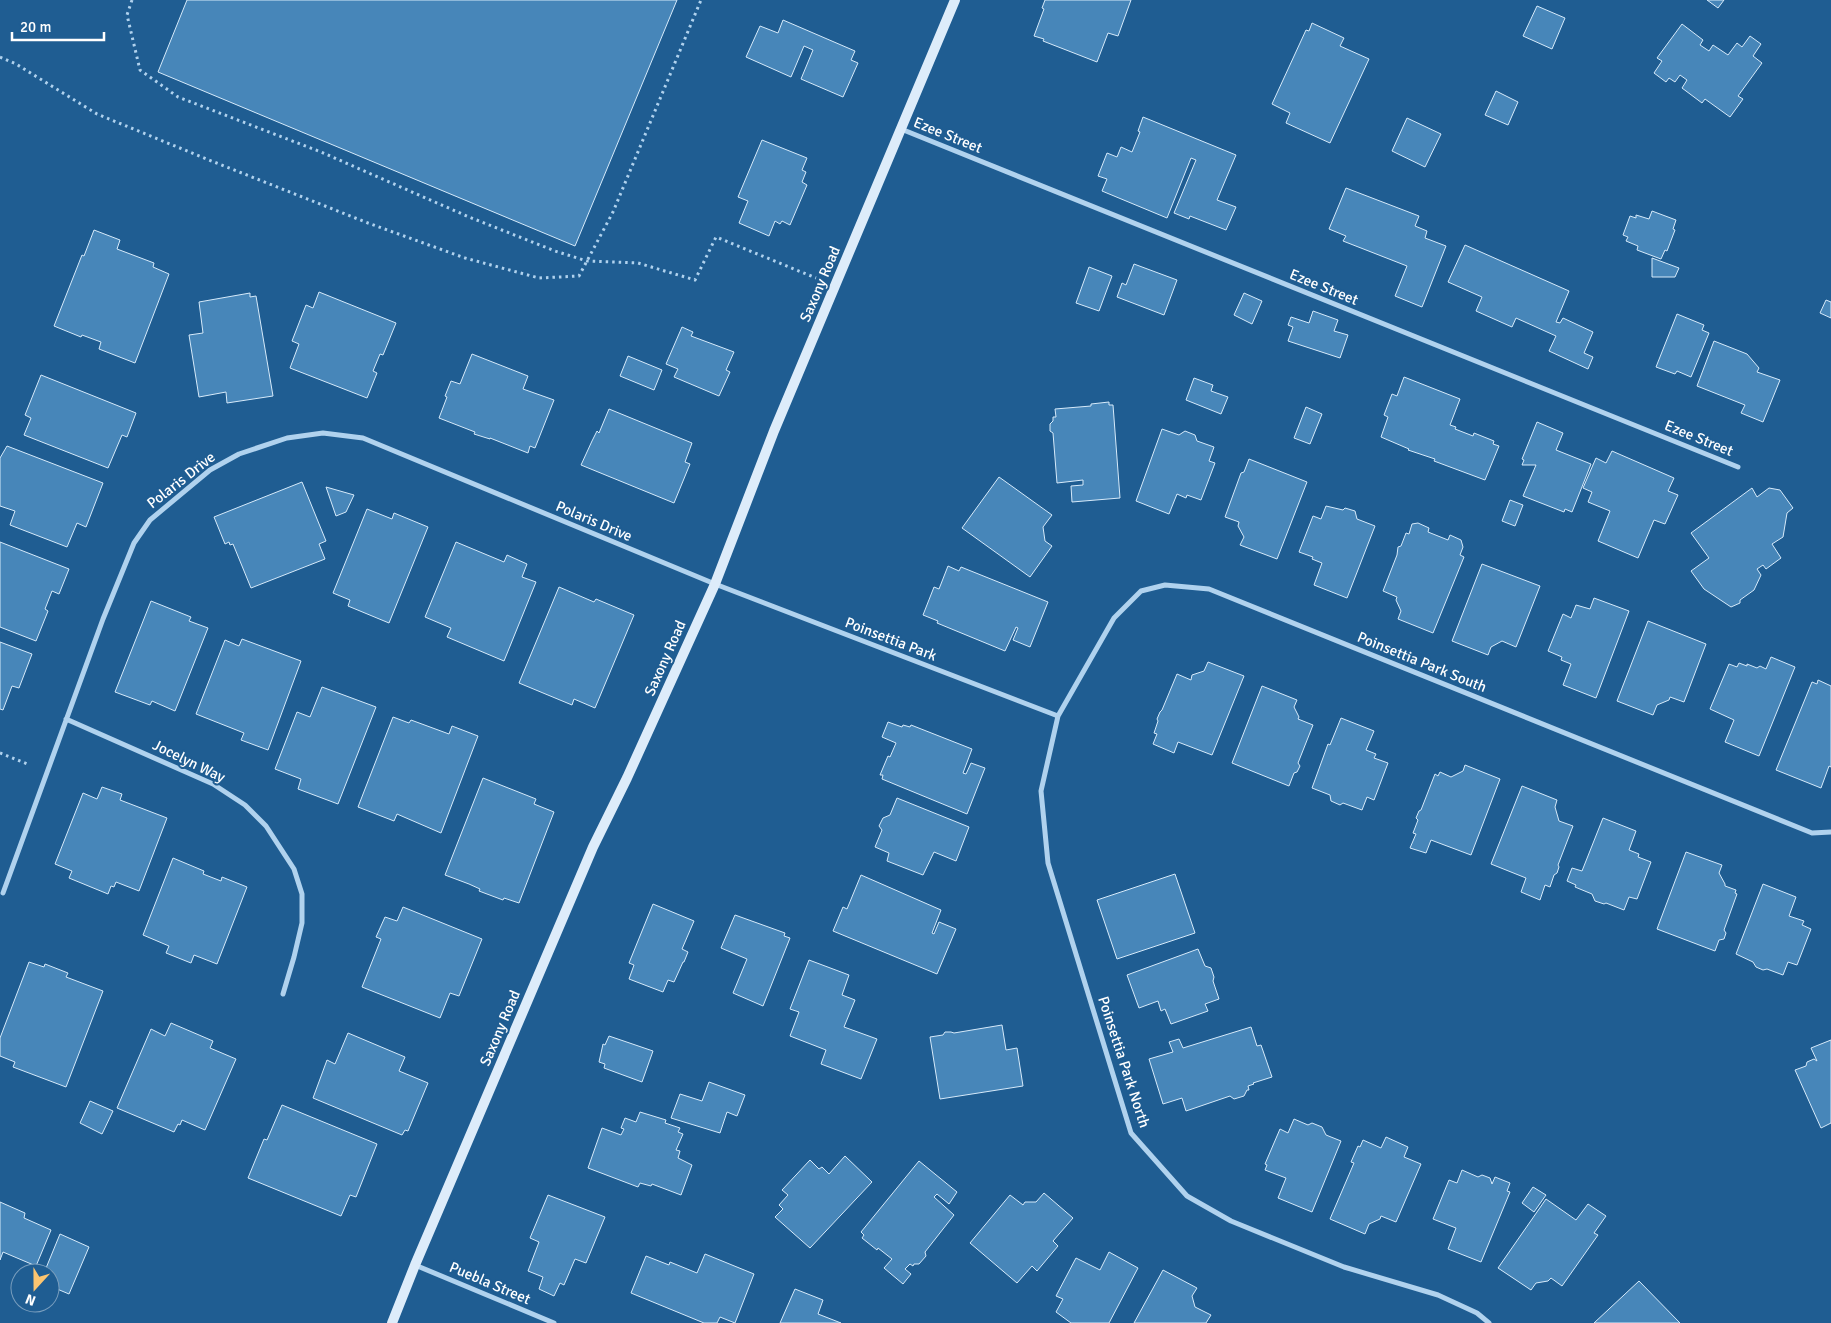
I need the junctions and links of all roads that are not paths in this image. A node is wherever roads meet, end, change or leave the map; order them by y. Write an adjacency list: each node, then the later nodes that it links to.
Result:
1 (955, 0): 2 (street, Saxony Road)
2 (900, 129): 3 (street, Ezee Street); 4 (street, Saxony Road)
3 (1738, 467)
4 (715, 584): 5 (street, Poinsettia Park); 6 (street, Polaris Drive); 10 (street, Saxony Road)
5 (1058, 716): 7 (street, Poinsettia Park South); 13 (street, Poinsettia Park North)
6 (66, 719): 8 (street, Polaris Drive); 9 (street, Jocelyn Way)
7 (1831, 832)
8 (3, 893)
9 (283, 994)
10 (415, 1265): 11 (street, Saxony Road); 12 (street, Puebla Street)
11 (392, 1323)
12 (554, 1323)
13 (1489, 1323)

